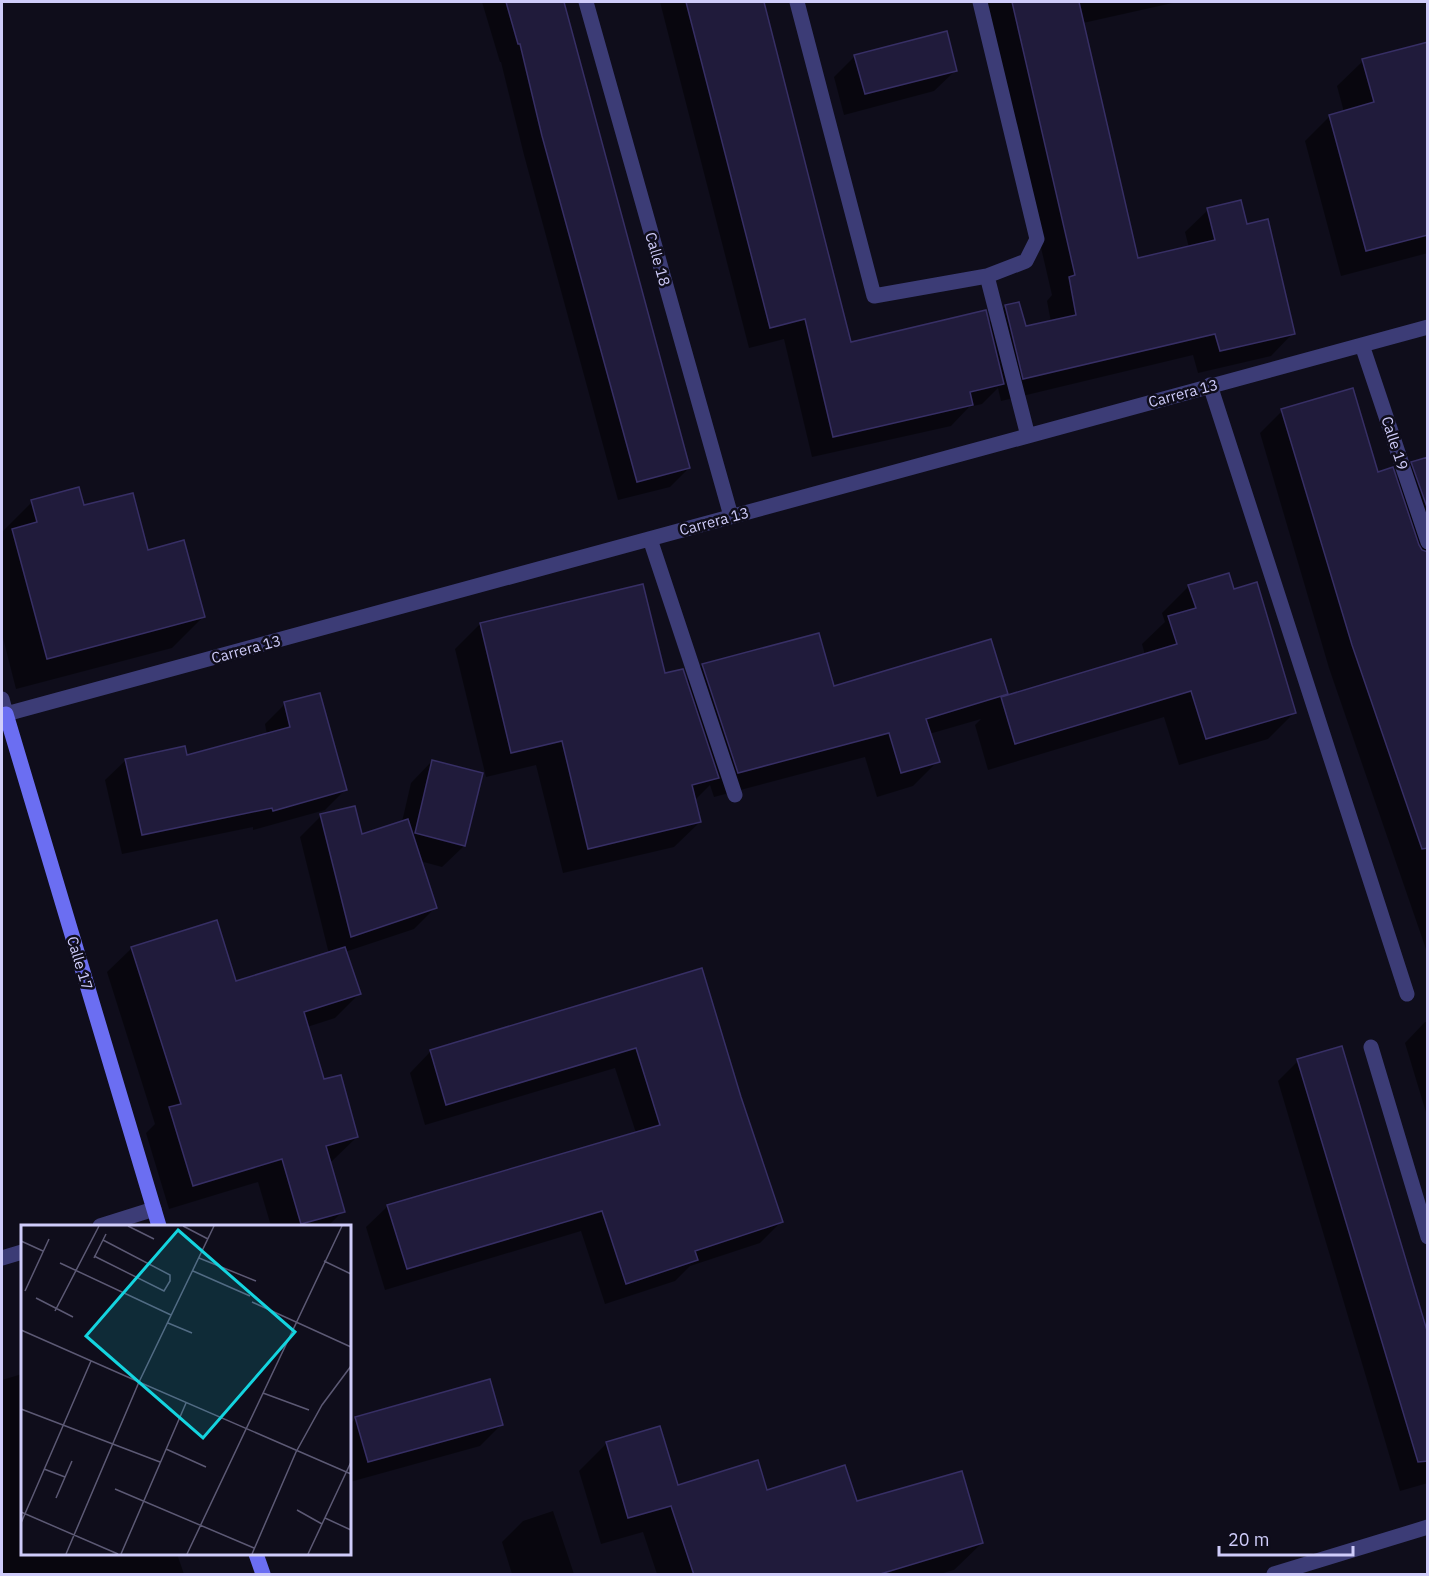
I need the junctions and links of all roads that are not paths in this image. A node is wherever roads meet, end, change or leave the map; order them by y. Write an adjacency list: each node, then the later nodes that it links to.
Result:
1 (586, 2): 9 (street, Calle 18)
2 (797, 2): 4 (street)
3 (980, 2): 4 (street)
4 (987, 276): 8 (street)
5 (1428, 327): 6 (street, Carrera 13)
6 (1362, 345): 7 (street, Carrera 13); 11 (street, Calle 19)
7 (1210, 386): 8 (street, Carrera 13); 15 (street)
8 (1028, 436): 9 (street, Carrera 13)
9 (731, 516): 10 (street, Carrera 13)
10 (650, 538): 13 (street, Carrera 13); 14 (street)
11 (1428, 542)
12 (2, 699): 13 (street, Calle 17)
13 (4, 715): 17 (main road, Calle 17)
14 (735, 795)
15 (1407, 994)
16 (1371, 1047): 20 (street)
17 (154, 1209): 18 (street); 19 (main road, Calle 17)
18 (106, 1225)
19 (158, 1225)
20 (1428, 1237)
21 (21, 1252): 22 (street)
22 (2, 1258)
23 (1428, 1527): 26 (street)
24 (256, 1555): 25 (main road)
25 (263, 1575)
26 (1274, 1575)

